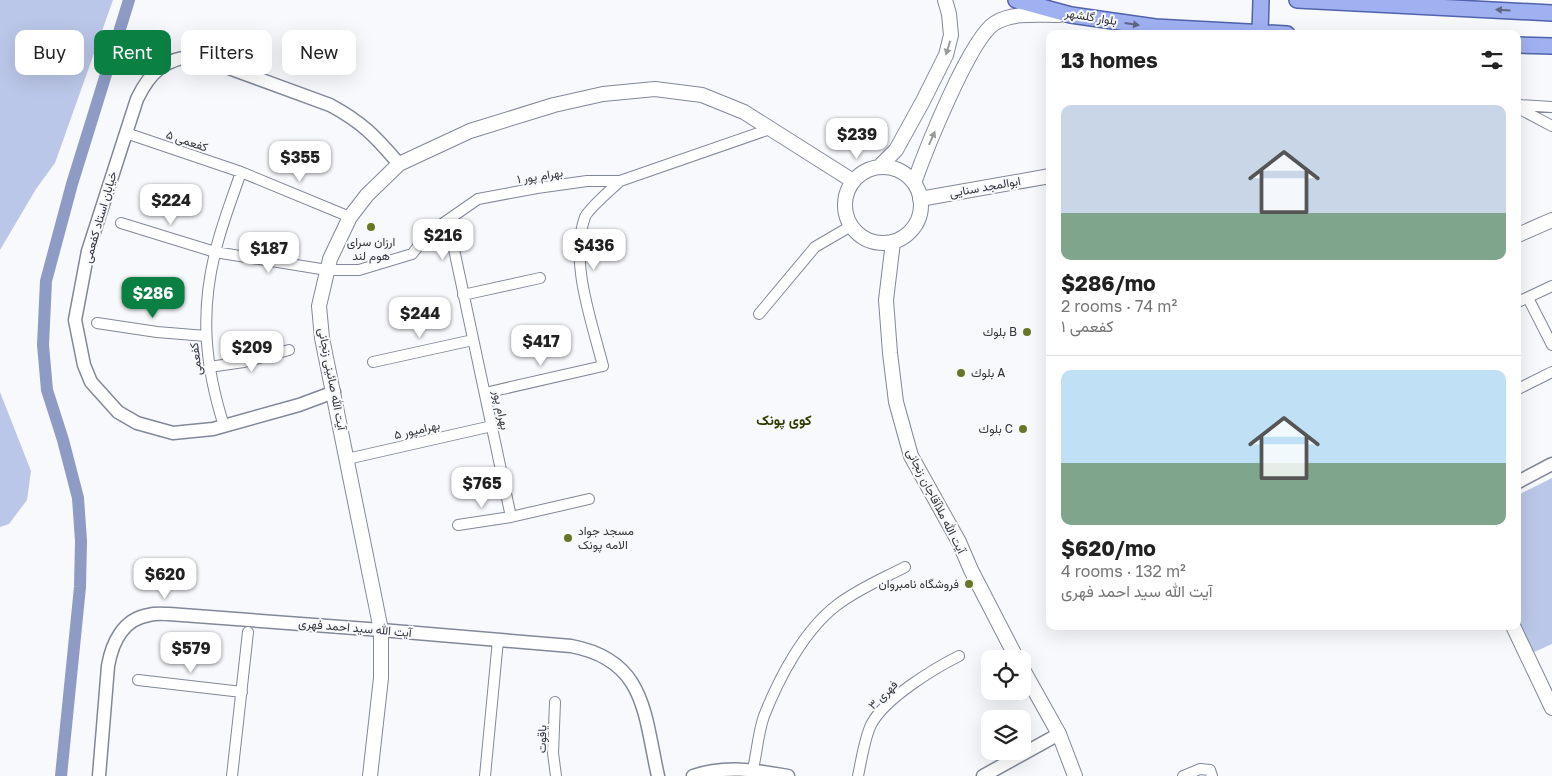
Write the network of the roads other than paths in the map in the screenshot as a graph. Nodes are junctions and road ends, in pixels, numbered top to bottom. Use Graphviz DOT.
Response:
graph roads {
  1 [pos="945,0"];
  2 [pos="1016,0"];
  3 [pos="1261,0"];
  4 [pos="1297,0"];
  5 [pos="1552,13"];
  6 [pos="1071,16"];
  7 [pos="1207,30"];
  8 [pos="1260,30"];
  9 [pos="1521,44"];
  10 [pos="1552,46"];
  11 [pos="1521,107"];
  12 [pos="1552,107"];
  13 [pos="1521,109"];
  14 [pos="1552,126"];
  15 [pos="770,128"];
  16 [pos="126,133"];
  17 [pos="399,164"];
  18 [pos="879,168"];
  19 [pos="240,172"];
  20 [pos="1046,177"];
  21 [pos="620,181"];
  22 [pos="853,181"];
  23 [pos="914,183"];
  24 [pos="920,199"];
  25 [pos="350,217"];
  26 [pos="1552,220"];
  27 [pos="448,221"];
  28 [pos="121,223"];
  29 [pos="850,226"];
  30 [pos="1521,234"];
  31 [pos="893,242"];
  32 [pos="215,252"];
  33 [pos="327,270"];
  34 [pos="540,278"];
  35 [pos="1552,286"];
  36 [pos="464,294"];
  37 [pos="1528,298"];
  38 [pos="1521,301"];
  39 [pos="758,314"];
  40 [pos="97,323"];
  41 [pos="206,336"];
  42 [pos="473,340"];
  43 [pos="1552,345"];
  44 [pos="289,350"];
  45 [pos="373,362"];
  46 [pos="209,367"];
  47 [pos="1552,372"];
  48 [pos="1521,387"];
  49 [pos="334,392"];
  50 [pos="485,393"];
  51 [pos="224,426"];
  52 [pos="492,426"];
  53 [pos="347,459"];
  54 [pos="1552,464"];
  55 [pos="1521,480"];
  56 [pos="589,499"];
  57 [pos="511,516"];
  58 [pos="458,525"];
  59 [pos="904,567"];
  60 [pos="381,630"];
  61 [pos="1516,630"];
  62 [pos="248,632"];
  63 [pos="498,640"];
  64 [pos="1012,650"];
  65 [pos="958,656"];
  66 [pos="138,680"];
  67 [pos="1031,684"];
  68 [pos="242,692"];
  69 [pos="556,702"];
  70 [pos="1552,708"];
  71 [pos="1059,734"];
  72 [pos="753,769"];
  73 [pos="99,776"];
  74 [pos="232,776"];
  75 [pos="370,776"];
  76 [pos="485,776"];
  77 [pos="556,776"];
  78 [pos="658,776"];
  79 [pos="693,776"];
  80 [pos="788,776"];
  81 [pos="858,776"];
  82 [pos="983,776"];
  83 [pos="1075,776"];
  84 [pos="1183,776"];
  85 [pos="1212,776"];
  1 -- 18 [label="main road, one-way"];
  2 -- 6 [label="main road, بلوار گلشهر"];
  3 -- 8 [label="main road"];
  5 -- 4 [label="main road, one-way"];
  6 -- 7 [label="main road, بلوار گلشهر, one-way"];
  23 -- 6 [label="main road, one-way"];
  9 -- 10 [label="main road"];
  11 -- 12 [label="street"];
  13 -- 14 [label="street"];
  15 -- 17 [label="main road, آیت الله صائینی زنجانی"];
  15 -- 21 [label="street, بهرام پور ۱"];
  15 -- 22 [label="main road, آیت الله صائینی زنجانی"];
  16 -- 17 [label="street, خیابان استاد کفعمی"];
  16 -- 19 [label="street, کفعمی ۵"];
  16 -- 51 [label="street, خیابان استاد کفعمی"];
  17 -- 25 [label="main road, آیت الله صائینی زنجانی"];
  18 -- 22 [label="main road"];
  18 -- 23 [label="main road"];
  19 -- 25 [label="street, کفعمی ۵"];
  19 -- 32 [label="street, کفعمی"];
  20 -- 24 [label="main road, ابوالمجد سنایی"];
  21 -- 27 [label="street, بهرام پور ۱"];
  21 -- 50 [label="street"];
  22 -- 29 [label="main road"];
  23 -- 24 [label="main road"];
  24 -- 31 [label="main road"];
  25 -- 33 [label="main road, آیت الله صائینی زنجانی"];
  26 -- 30 [label="main road"];
  27 -- 33 [label="street, بهرام پور ۱"];
  27 -- 36 [label="street, بهرام پور"];
  28 -- 32 [label="street, بهرام پور ۱"];
  29 -- 31 [label="main road"];
  29 -- 39 [label="street"];
  31 -- 64 [label="main road, آیت الله ملاآقاجان زنجانی"];
  32 -- 33 [label="street, بهرام پور ۱"];
  32 -- 41 [label="street, کفعمی"];
  33 -- 49 [label="main road, آیت الله صائینی زنجانی"];
  34 -- 36 [label="street"];
  35 -- 37 [label="street"];
  36 -- 42 [label="street, بهرام پور"];
  37 -- 38 [label="street"];
  37 -- 43 [label="street"];
  40 -- 41 [label="street"];
  41 -- 46 [label="street, کفعمی"];
  42 -- 45 [label="street"];
  42 -- 50 [label="street, بهرام پور"];
  44 -- 46 [label="street"];
  46 -- 51 [label="street, کفعمی"];
  47 -- 48 [label="street"];
  49 -- 51 [label="street, خیابان استاد کفعمی"];
  49 -- 53 [label="main road, آیت الله صائینی زنجانی"];
  50 -- 52 [label="street, بهرام پور"];
  52 -- 53 [label="street, بهرامپور ۵"];
  52 -- 57 [label="street, بهرام پور"];
  53 -- 60 [label="main road, آیت الله صائینی زنجانی"];
  54 -- 55 [label="street"];
  56 -- 57 [label="street"];
  57 -- 58 [label="street"];
  59 -- 72 [label="street"];
  60 -- 63 [label="street, آیت الله سید احمد فهری"];
  60 -- 73 [label="street, آیت الله سید احمد فهری"];
  60 -- 75 [label="main road, آیت الله صائینی زنجانی"];
  61 -- 70 [label="main road"];
  62 -- 68 [label="street"];
  63 -- 76 [label="street"];
  63 -- 78 [label="street, آیت الله سید احمد فهری"];
  65 -- 81 [label="street, فهری ۳"];
  66 -- 68 [label="street"];
  67 -- 71 [label="main road"];
  68 -- 74 [label="street"];
  69 -- 77 [label="street, یاقوت"];
  71 -- 82 [label="street"];
  71 -- 83 [label="main road"];
  72 -- 79 [label="street"];
  72 -- 80 [label="street"];
  84 -- 85 [label="street"];
}
